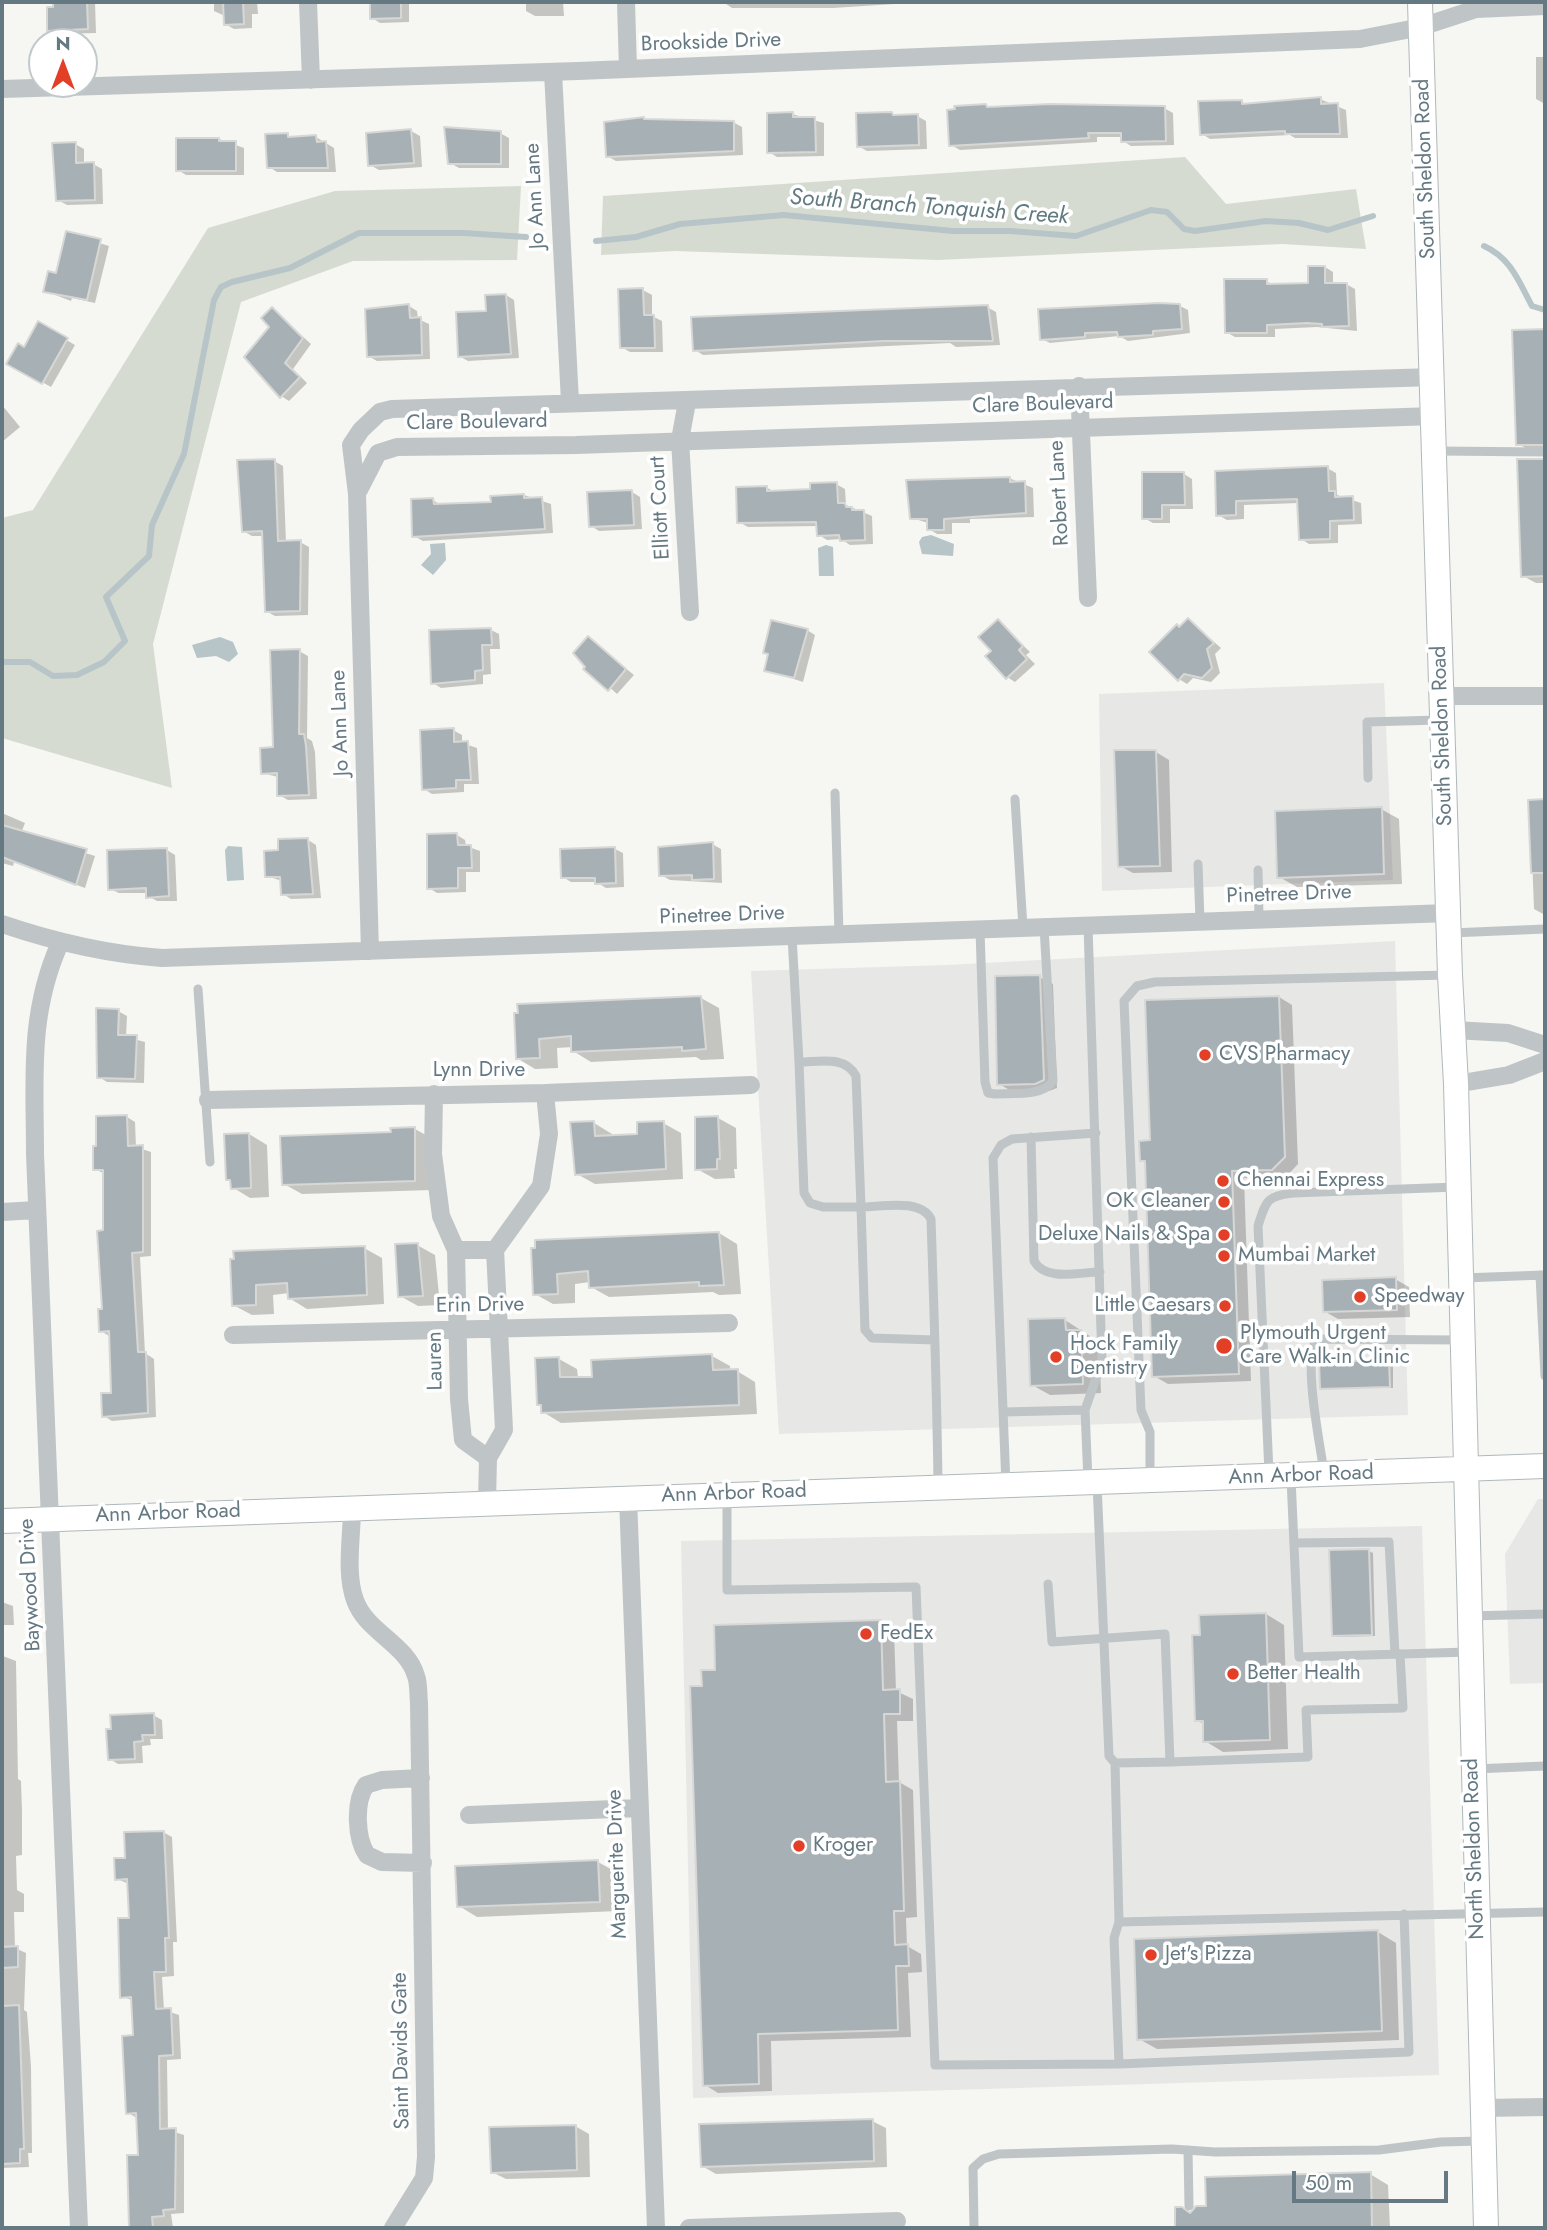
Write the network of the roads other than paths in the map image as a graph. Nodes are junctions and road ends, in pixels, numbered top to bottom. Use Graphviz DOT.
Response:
graph roads {
  1 [pos="309,2"];
  2 [pos="626,2"];
  3 [pos="1420,2"];
  4 [pos="1545,6"];
  5 [pos="1421,27"];
  6 [pos="628,69"];
  7 [pos="553,72"];
  8 [pos="311,80"];
  9 [pos="2,89"];
  10 [pos="1434,377"];
  11 [pos="1079,387"];
  12 [pos="570,402"];
  13 [pos="687,402"];
  14 [pos="1434,416"];
  15 [pos="1080,426"];
  16 [pos="680,440"];
  17 [pos="1434,451"];
  18 [pos="1545,452"];
  19 [pos="357,494"];
  20 [pos="1088,598"];
  21 [pos="690,612"];
  22 [pos="1545,696"];
  23 [pos="1442,708"];
  24 [pos="1368,778"];
  25 [pos="835,793"];
  26 [pos="1015,799"];
  27 [pos="1198,864"];
  28 [pos="1258,870"];
  29 [pos="1259,919"];
  30 [pos="1200,921"];
  31 [pos="1449,923"];
  32 [pos="2,924"];
  33 [pos="1088,926"];
  34 [pos="1023,928"];
  35 [pos="1044,928"];
  36 [pos="1545,929"];
  37 [pos="980,930"];
  38 [pos="839,935"];
  39 [pos="792,936"];
  40 [pos="60,943"];
  41 [pos="370,951"];
  42 [pos="1450,975"];
  43 [pos="198,989"];
  44 [pos="1454,1030"];
  45 [pos="1545,1045"];
  46 [pos="1545,1061"];
  47 [pos="799,1062"];
  48 [pos="1456,1084"];
  49 [pos="751,1085"];
  50 [pos="545,1093"];
  51 [pos="434,1094"];
  52 [pos="208,1100"];
  53 [pos="1096,1133"];
  54 [pos="1031,1138"];
  55 [pos="210,1162"];
  56 [pos="1458,1187"];
  57 [pos="861,1207"];
  58 [pos="37,1210"];
  59 [pos="2,1212"];
  60 [pos="456,1250"];
  61 [pos="495,1250"];
  62 [pos="1100,1272"];
  63 [pos="1542,1275"];
  64 [pos="1461,1278"];
  65 [pos="729,1323"];
  66 [pos="498,1329"];
  67 [pos="458,1330"];
  68 [pos="233,1335"];
  69 [pos="935,1340"];
  70 [pos="1463,1340"];
  71 [pos="1545,1376"];
  72 [pos="1085,1410"];
  73 [pos="1004,1412"];
  74 [pos="488,1458"];
  75 [pos="1545,1466"];
  76 [pos="1467,1469"];
  77 [pos="1324,1475"];
  78 [pos="1280,1477"];
  79 [pos="1150,1480"];
  80 [pos="1092,1482"];
  81 [pos="1006,1485"];
  82 [pos="938,1487"];
  83 [pos="727,1494"];
  84 [pos="628,1498"];
  85 [pos="487,1503"];
  86 [pos="352,1508"];
  87 [pos="50,1518"];
  88 [pos="2,1521"];
  89 [pos="1294,1543"];
  90 [pos="1048,1584"];
  91 [pos="1545,1614"];
  92 [pos="1468,1616"];
  93 [pos="1106,1636"];
  94 [pos="1469,1652"];
  95 [pos="1398,1654"];
  96 [pos="1170,1762"];
  97 [pos="1115,1763"];
  98 [pos="1545,1766"];
  99 [pos="1472,1769"];
  100 [pos="421,1778"];
  101 [pos="638,1808"];
  102 [pos="469,1815"];
  103 [pos="423,1863"];
  104 [pos="1476,1911"];
  105 [pos="1545,1912"];
  106 [pos="1404,1914"];
  107 [pos="1119,1922"];
  108 [pos="1119,2064"];
  109 [pos="1545,2107"];
  110 [pos="1482,2108"];
  111 [pos="1483,2141"];
  112 [pos="1188,2150"];
  113 [pos="1189,2206"];
  114 [pos="897,2221"];
  115 [pos="79,2228"];
  116 [pos="393,2228"];
  117 [pos="656,2228"];
  118 [pos="689,2228"];
  119 [pos="974,2228"];
  120 [pos="1486,2228"];
  1 -- 8 [label="street"];
  2 -- 6 [label="street"];
  3 -- 5 [label="main road, South Sheldon Road"];
  4 -- 5 [label="street, Brookside Drive"];
  5 -- 6 [label="street, Brookside Drive"];
  5 -- 10 [label="main road, South Sheldon Road"];
  6 -- 7 [label="street, Brookside Drive"];
  7 -- 8 [label="street, Brookside Drive"];
  7 -- 12 [label="street, Jo Ann Lane"];
  8 -- 9 [label="street, Brookside Drive"];
  10 -- 11 [label="street, Clare Boulevard"];
  10 -- 14 [label="main road, South Sheldon Road"];
  11 -- 13 [label="street, Clare Boulevard"];
  11 -- 15 [label="street, Robert Lane"];
  12 -- 13 [label="street, Clare Boulevard"];
  12 -- 19 [label="street, Clare Boulevard"];
  13 -- 16 [label="street, Elliott Court"];
  14 -- 15 [label="street, Clare Boulevard"];
  14 -- 17 [label="main road, South Sheldon Road"];
  15 -- 16 [label="street, Clare Boulevard"];
  15 -- 20 [label="street, Robert Lane"];
  16 -- 19 [label="street, Clare Boulevard"];
  16 -- 21 [label="street, Elliott Court"];
  17 -- 18 [label="lane"];
  17 -- 23 [label="main road, South Sheldon Road"];
  19 -- 41 [label="street, Jo Ann Lane"];
  22 -- 23 [label="street"];
  23 -- 24 [label="lane"];
  23 -- 31 [label="main road, South Sheldon Road"];
  25 -- 38 [label="lane"];
  26 -- 34 [label="lane"];
  27 -- 30 [label="lane"];
  28 -- 29 [label="lane"];
  29 -- 30 [label="street, Pinetree Drive"];
  29 -- 31 [label="street, Pinetree Drive"];
  30 -- 33 [label="street, Pinetree Drive"];
  31 -- 36 [label="lane"];
  31 -- 42 [label="main road, South Sheldon Road"];
  32 -- 40 [label="street, Pinetree Drive"];
  33 -- 35 [label="street, Pinetree Drive"];
  33 -- 53 [label="lane"];
  34 -- 35 [label="street, Pinetree Drive"];
  34 -- 37 [label="street, Pinetree Drive"];
  35 -- 37 [label="lane"];
  37 -- 38 [label="street, Pinetree Drive"];
  38 -- 39 [label="street, Pinetree Drive"];
  39 -- 41 [label="street, Pinetree Drive"];
  39 -- 47 [label="lane"];
  40 -- 41 [label="street, Pinetree Drive"];
  40 -- 58 [label="street, Baywood Drive"];
  42 -- 44 [label="main road, South Sheldon Road"];
  42 -- 79 [label="lane"];
  43 -- 52 [label="lane"];
  44 -- 45 [label="street"];
  44 -- 48 [label="main road, South Sheldon Road"];
  46 -- 48 [label="street"];
  47 -- 57 [label="lane"];
  47 -- 57 [label="lane"];
  48 -- 56 [label="main road, South Sheldon Road"];
  49 -- 50 [label="street, Lynn Drive"];
  50 -- 51 [label="street, Lynn Drive"];
  50 -- 61 [label="street"];
  51 -- 52 [label="street, Lynn Drive"];
  51 -- 60 [label="street, Lauren"];
  52 -- 55 [label="lane"];
  53 -- 54 [label="lane"];
  53 -- 62 [label="lane"];
  54 -- 62 [label="lane"];
  54 -- 73 [label="lane"];
  56 -- 64 [label="main road, South Sheldon Road"];
  56 -- 78 [label="lane"];
  57 -- 69 [label="lane"];
  57 -- 69 [label="lane"];
  58 -- 59 [label="street"];
  58 -- 87 [label="street, Baywood Drive"];
  60 -- 61 [label="street"];
  60 -- 67 [label="street, Lauren"];
  61 -- 66 [label="street"];
  62 -- 72 [label="lane"];
  63 -- 64 [label="lane"];
  63 -- 71 [label="lane"];
  64 -- 70 [label="main road, South Sheldon Road"];
  65 -- 66 [label="street, Erin Drive"];
  66 -- 67 [label="street, Erin Drive"];
  66 -- 74 [label="street"];
  67 -- 68 [label="street, Erin Drive"];
  67 -- 74 [label="street, Lauren"];
  69 -- 82 [label="lane"];
  70 -- 76 [label="main road, South Sheldon Road"];
  70 -- 77 [label="lane"];
  72 -- 73 [label="lane"];
  72 -- 80 [label="lane"];
  73 -- 81 [label="lane"];
  74 -- 85 [label="street"];
  75 -- 76 [label="main road, Ann Arbor Road"];
  76 -- 77 [label="main road, Ann Arbor Road"];
  76 -- 92 [label="main road, North Sheldon Road"];
  77 -- 78 [label="main road, Ann Arbor Road"];
  78 -- 79 [label="main road, Ann Arbor Road"];
  78 -- 89 [label="lane"];
  79 -- 80 [label="main road, Ann Arbor Road"];
  80 -- 81 [label="main road, Ann Arbor Road"];
  80 -- 93 [label="lane"];
  81 -- 82 [label="main road, Ann Arbor Road"];
  82 -- 83 [label="main road, Ann Arbor Road"];
  83 -- 84 [label="main road, Ann Arbor Road"];
  83 -- 108 [label="lane"];
  84 -- 85 [label="main road, Ann Arbor Road"];
  84 -- 101 [label="street, Marguerite Drive"];
  85 -- 86 [label="main road, Ann Arbor Road"];
  86 -- 87 [label="main road, Ann Arbor Road"];
  86 -- 100 [label="street, Saint Davids Gate"];
  87 -- 88 [label="main road, Ann Arbor Road"];
  87 -- 115 [label="street, Baywood Drive"];
  89 -- 95 [label="lane"];
  89 -- 95 [label="lane"];
  90 -- 93 [label="lane"];
  91 -- 92 [label="lane"];
  92 -- 94 [label="main road, North Sheldon Road"];
  93 -- 96 [label="lane"];
  93 -- 97 [label="lane"];
  94 -- 95 [label="lane"];
  94 -- 99 [label="main road, North Sheldon Road"];
  95 -- 96 [label="lane"];
  96 -- 97 [label="lane"];
  97 -- 107 [label="lane"];
  98 -- 99 [label="lane"];
  99 -- 104 [label="main road, North Sheldon Road"];
  100 -- 103 [label="street, Saint Davids Gate"];
  100 -- 103 [label="street"];
  101 -- 102 [label="street"];
  101 -- 117 [label="street, Marguerite Drive"];
  103 -- 116 [label="street, Saint Davids Gate"];
  104 -- 105 [label="lane"];
  104 -- 106 [label="lane"];
  104 -- 110 [label="main road, North Sheldon Road"];
  106 -- 107 [label="lane"];
  106 -- 108 [label="lane"];
  107 -- 108 [label="lane"];
  109 -- 110 [label="street"];
  110 -- 111 [label="main road, North Sheldon Road"];
  111 -- 112 [label="lane"];
  111 -- 120 [label="main road, North Sheldon Road"];
  112 -- 113 [label="lane"];
  112 -- 119 [label="lane"];
  114 -- 118 [label="street"];
}
